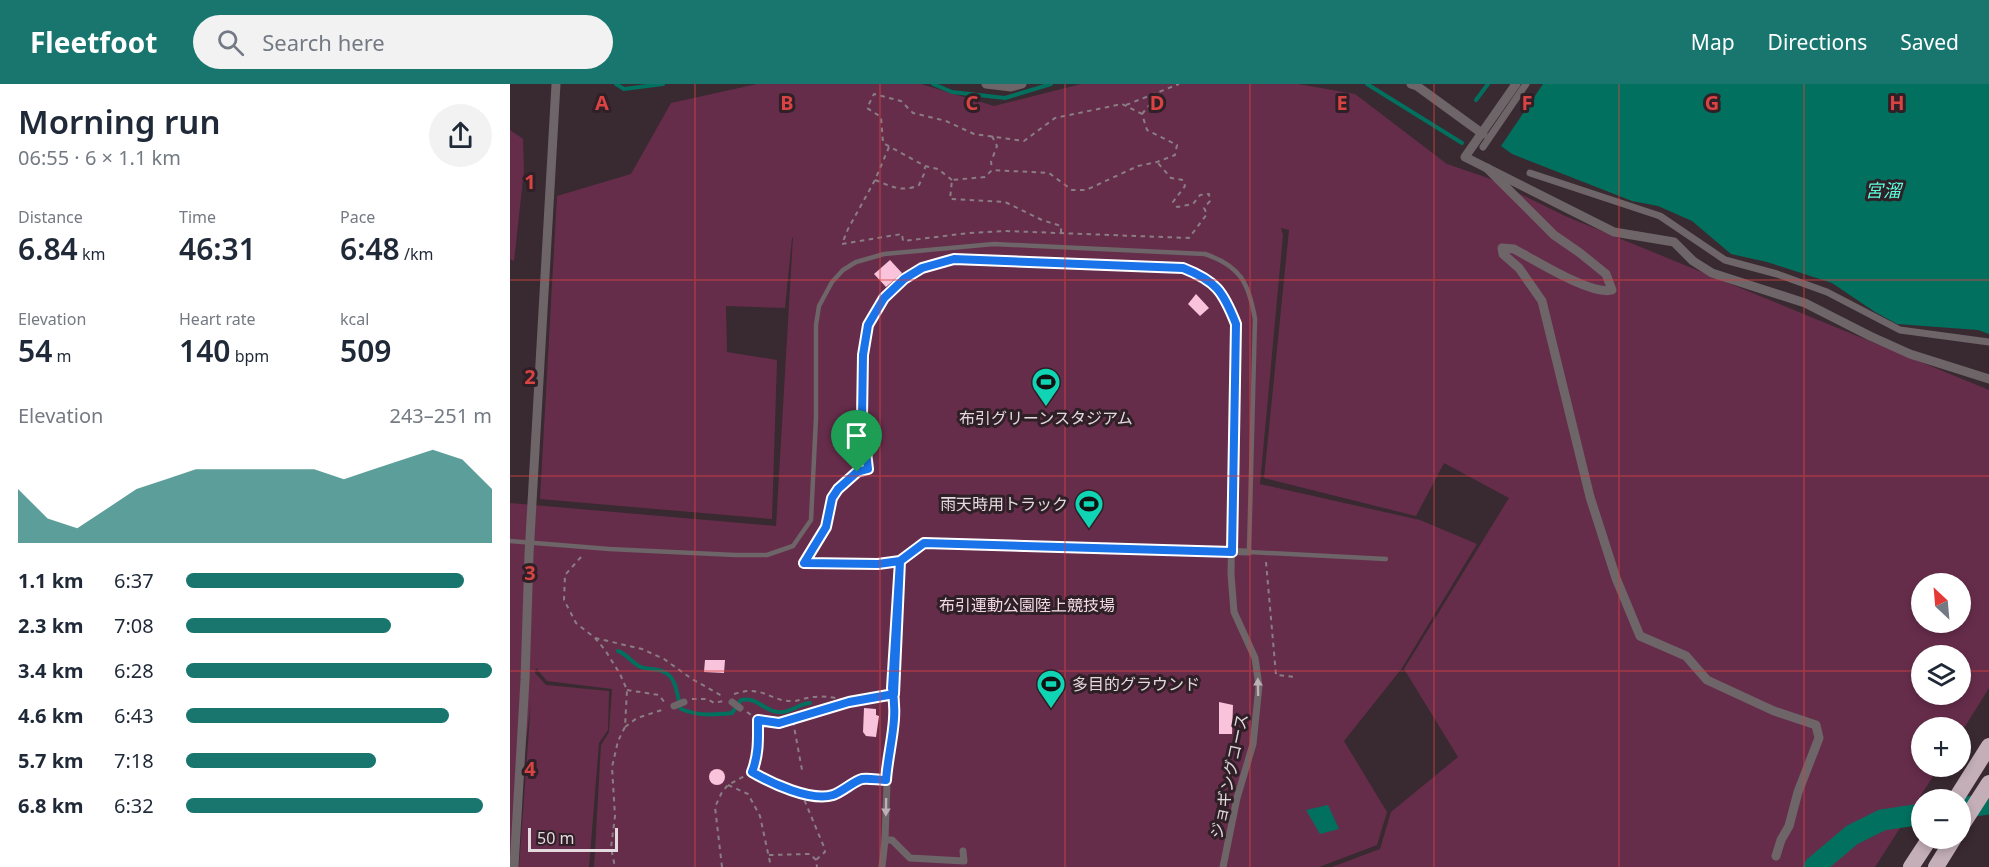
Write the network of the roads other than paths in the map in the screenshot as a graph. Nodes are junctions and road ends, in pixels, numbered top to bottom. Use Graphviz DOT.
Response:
graph roads {
  1 [pos="556,84"];
  2 [pos="986,84"];
  3 [pos="1022,84"];
  4 [pos="1411,84"];
  5 [pos="1516,84"];
  6 [pos="1526,84"];
  7 [pos="1483,134"];
  8 [pos="1483,147"];
  9 [pos="1487,168"];
  10 [pos="1530,173"];
  11 [pos="1989,342"];
  12 [pos="1989,380"];
  13 [pos="868,469"];
  14 [pos="510,541"];
  15 [pos="530,542"];
  16 [pos="1232,552"];
  17 [pos="1249,552"];
  18 [pos="1386,559"];
  19 [pos="900,561"];
  20 [pos="878,564"];
  21 [pos="729,700"];
  22 [pos="684,702"];
  23 [pos="674,706"];
  24 [pos="740,708"];
  25 [pos="1989,746"];
  26 [pos="1988,785"];
  27 [pos="1961,789"];
  28 [pos="1971,812"];
  29 [pos="885,840"];
  30 [pos="1923,849"];
  31 [pos="1948,849"];
  32 [pos="963,851"];
  33 [pos="1776,856"];
  34 [pos="514,867"];
  35 [pos="882,867"];
  36 [pos="1223,867"];
  37 [pos="1911,867"];
  38 [pos="1936,867"];
  1 -- 15 [label="street"];
  2 -- 3 [label="street"];
  4 -- 7 [label="street"];
  5 -- 7 [label="street"];
  6 -- 8 [label="street"];
  7 -- 9 [label="street"];
  9 -- 12 [label="street"];
  9 -- 33 [label="street"];
  10 -- 11 [label="street"];
  13 -- 16 [label="street, ジョギングコース"];
  14 -- 15 [label="lane"];
  15 -- 17 [label="lane"];
  15 -- 34 [label="street"];
  16 -- 17 [label="street"];
  16 -- 19 [label="street"];
  36 -- 16 [label="street, ジョギングコース, one-way"];
  17 -- 18 [label="lane"];
  19 -- 20 [label="street"];
  19 -- 29 [label="street, one-way"];
  21 -- 24 [label="street"];
  22 -- 23 [label="street"];
  25 -- 27 [label="highway"];
  26 -- 28 [label="highway"];
  29 -- 32 [label="street"];
  29 -- 35 [label="street"];
  30 -- 37 [label="highway"];
  31 -- 38 [label="highway"];
}
